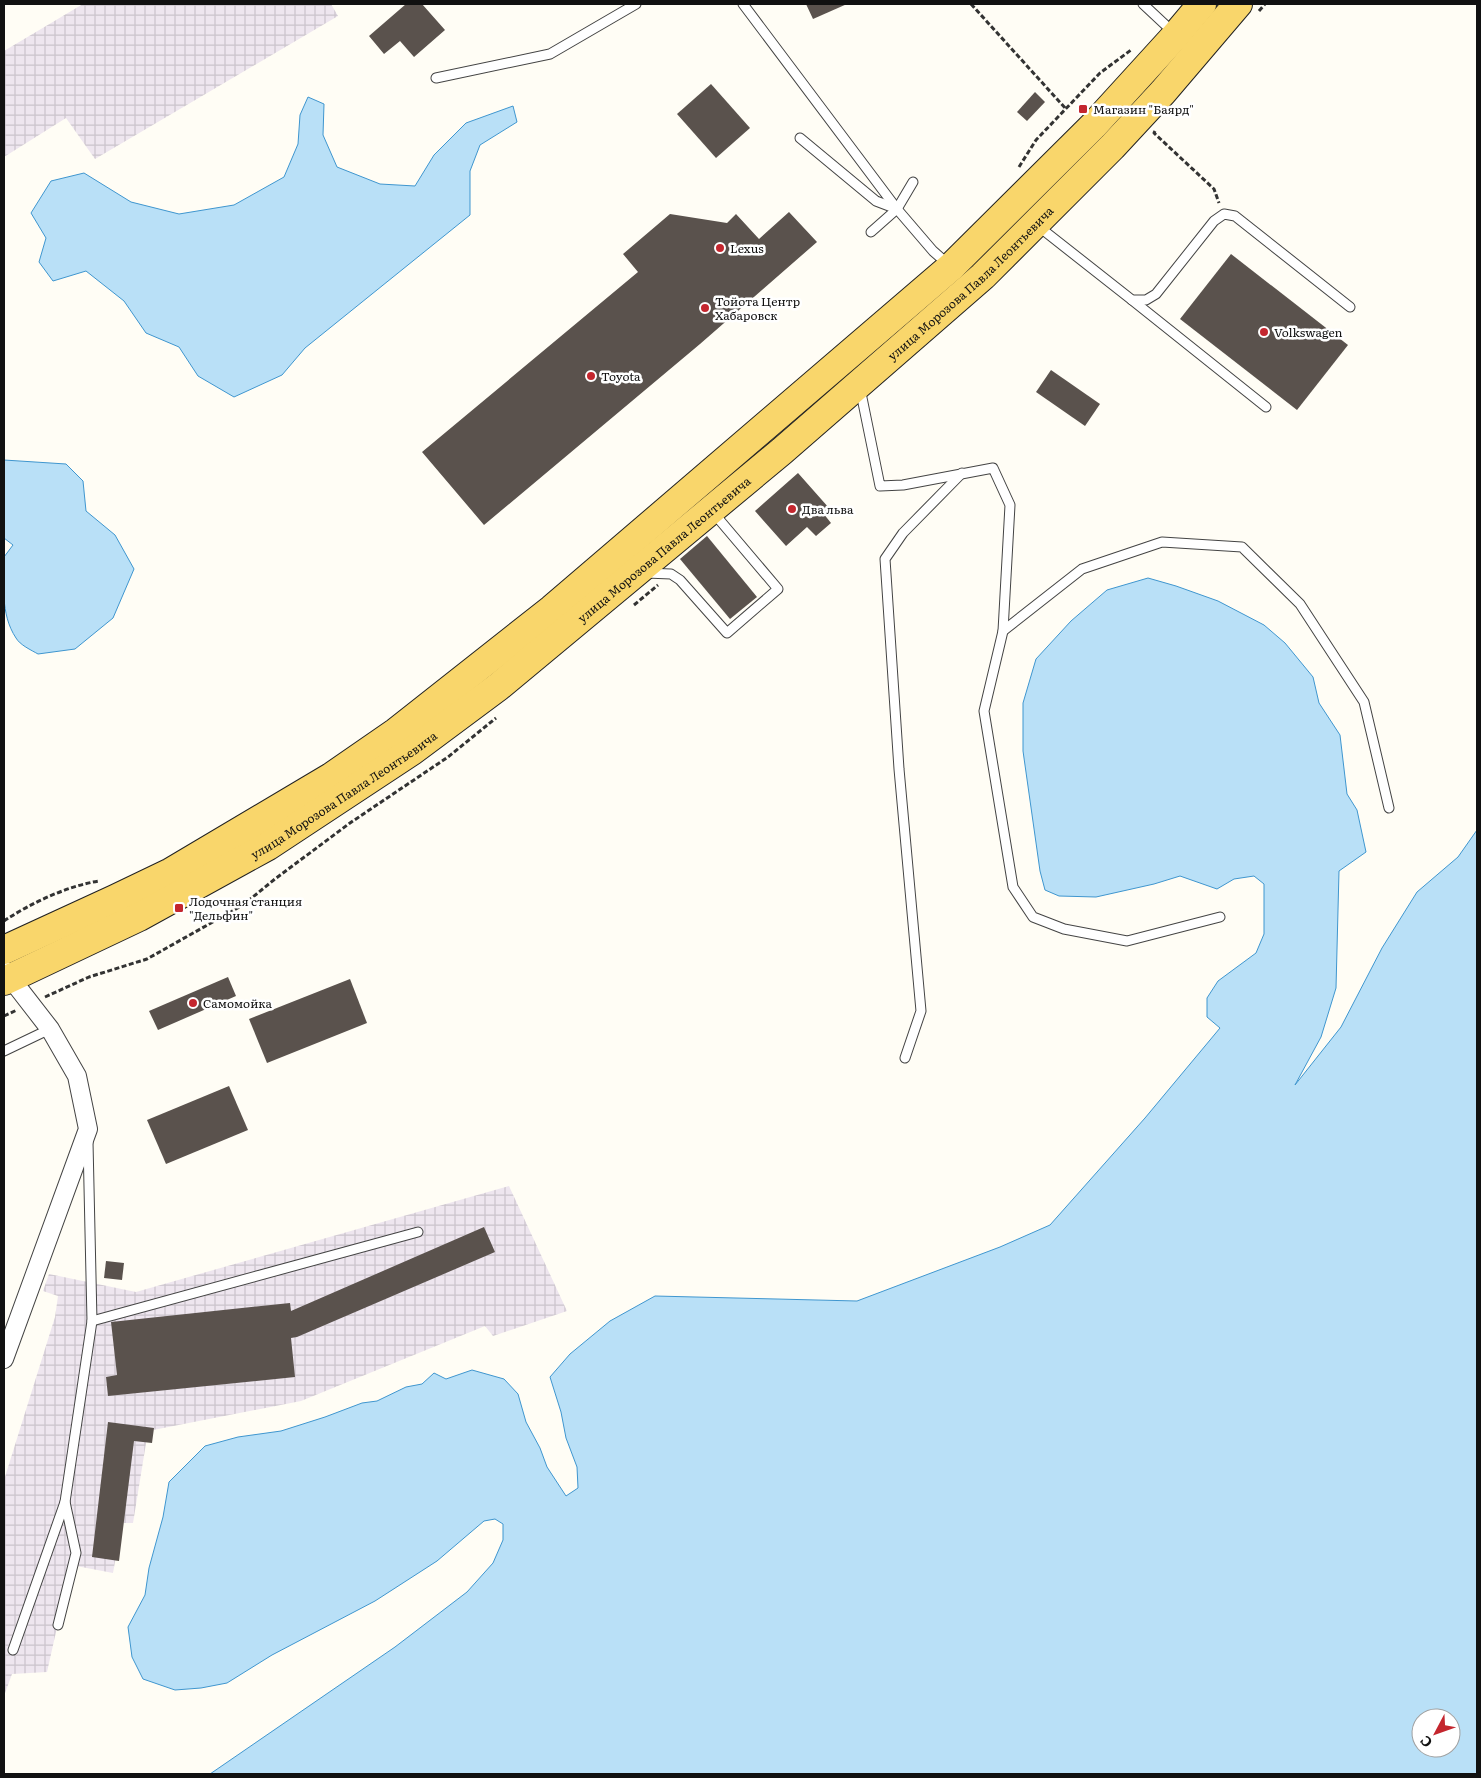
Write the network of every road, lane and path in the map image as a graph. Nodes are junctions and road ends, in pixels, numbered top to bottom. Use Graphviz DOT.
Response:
graph roads {
  1 [pos="636,4"];
  2 [pos="743,4"];
  3 [pos="971,4"];
  4 [pos="1142,4"];
  5 [pos="1202,4"];
  6 [pos="1265,4"];
  7 [pos="1248,7"];
  8 [pos="1176,34"];
  9 [pos="1125,54"];
  10 [pos="436,78"];
  11 [pos="1066,109"];
  12 [pos="1158,127"];
  13 [pos="800,138"];
  14 [pos="1036,140"];
  15 [pos="913,182"];
  16 [pos="897,209"];
  17 [pos="1224,214"];
  18 [pos="1035,224"];
  19 [pos="871,232"];
  20 [pos="951,267"];
  21 [pos="1132,300"];
  22 [pos="1350,307"];
  23 [pos="859,385"];
  24 [pos="1266,407"];
  25 [pos="962,473"];
  26 [pos="722,502"];
  27 [pos="636,572"];
  28 [pos="1003,631"];
  29 [pos="1389,808"];
  30 [pos="106,880"];
  31 [pos="1220,917"];
  32 [pos="4,921"];
  33 [pos="4,950"];
  34 [pos="6,976"];
  35 [pos="50,1029"];
  36 [pos="4,1051"];
  37 [pos="905,1058"];
  38 [pos="88,1129"];
  39 [pos="418,1232"];
  40 [pos="92,1321"];
  41 [pos="4,1360"];
  42 [pos="65,1502"];
  43 [pos="58,1625"];
  44 [pos="13,1650"];
  1 -- 10 [label="lane"];
  2 -- 16 [label="lane"];
  3 -- 11 [label="path"];
  4 -- 8 [label="lane"];
  5 -- 8 [label="main road, улица Морозова Павла Леонтьевича"];
  6 -- 7 [label="path"];
  7 -- 18 [label="main road, улица Морозова Павла Леонтьевича"];
  8 -- 20 [label="main road, улица Морозова Павла Леонтьевича"];
  9 -- 11 [label="path"];
  11 -- 14 [label="path"];
  12 -- 17 [label="path"];
  13 -- 16 [label="lane"];
  15 -- 16 [label="lane"];
  16 -- 19 [label="lane"];
  16 -- 20 [label="lane"];
  17 -- 21 [label="lane"];
  17 -- 22 [label="lane"];
  18 -- 21 [label="lane"];
  18 -- 23 [label="main road, улица Морозова Павла Леонтьевича"];
  20 -- 33 [label="main road, улица Морозова Павла Леонтьевича"];
  21 -- 24 [label="lane"];
  23 -- 25 [label="lane"];
  23 -- 26 [label="main road, улица Морозова Павла Леонтьевича"];
  25 -- 28 [label="lane"];
  25 -- 37 [label="lane"];
  26 -- 27 [label="main road, улица Морозова Павла Леонтьевича"];
  26 -- 27 [label="lane"];
  27 -- 34 [label="main road, улица Морозова Павла Леонтьевича"];
  28 -- 29 [label="lane"];
  28 -- 31 [label="lane"];
  30 -- 32 [label="path"];
  34 -- 35 [label="street"];
  35 -- 36 [label="lane"];
  35 -- 38 [label="street"];
  38 -- 40 [label="lane"];
  38 -- 41 [label="street"];
  39 -- 40 [label="lane"];
  40 -- 42 [label="lane"];
  42 -- 43 [label="lane"];
  42 -- 44 [label="lane"];
}
